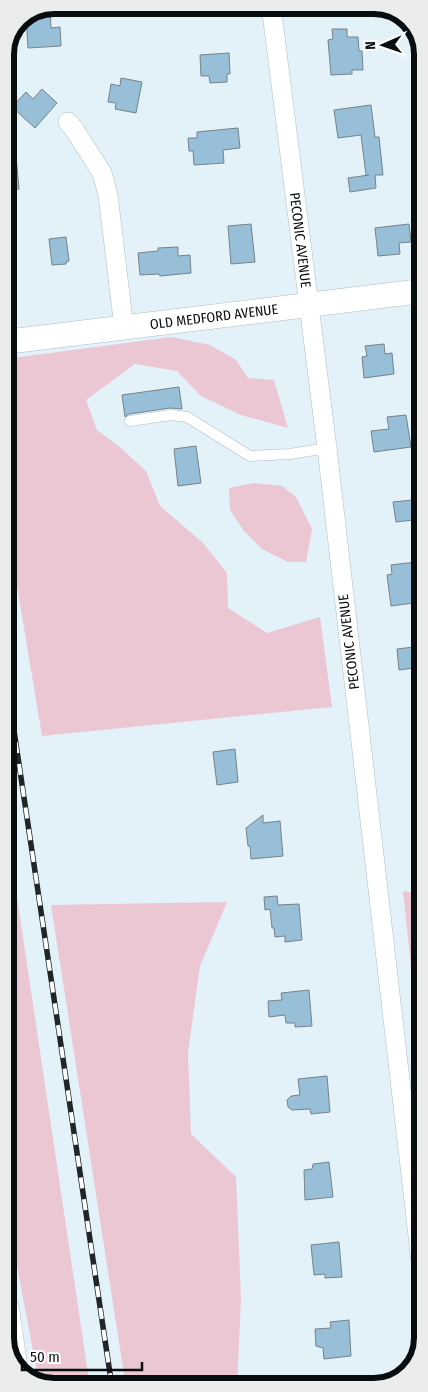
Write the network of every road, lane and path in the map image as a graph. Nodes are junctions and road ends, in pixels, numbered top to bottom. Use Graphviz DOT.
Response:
graph roads {
  1 [pos="272,14"];
  2 [pos="68,122"];
  3 [pos="414,292"];
  4 [pos="308,306"];
  5 [pos="124,328"];
  6 [pos="14,341"];
  7 [pos="130,421"];
  8 [pos="327,448"];
  9 [pos="414,1201"];
  1 -- 4 [label="street, PECONIC AVENUE"];
  2 -- 5 [label="street"];
  3 -- 4 [label="street, OLD MEDFORD AVENUE"];
  4 -- 5 [label="street, OLD MEDFORD AVENUE"];
  4 -- 8 [label="street, PECONIC AVENUE"];
  5 -- 6 [label="street, OLD MEDFORD AVENUE"];
  7 -- 8 [label="lane"];
  8 -- 9 [label="street, PECONIC AVENUE"];
}
